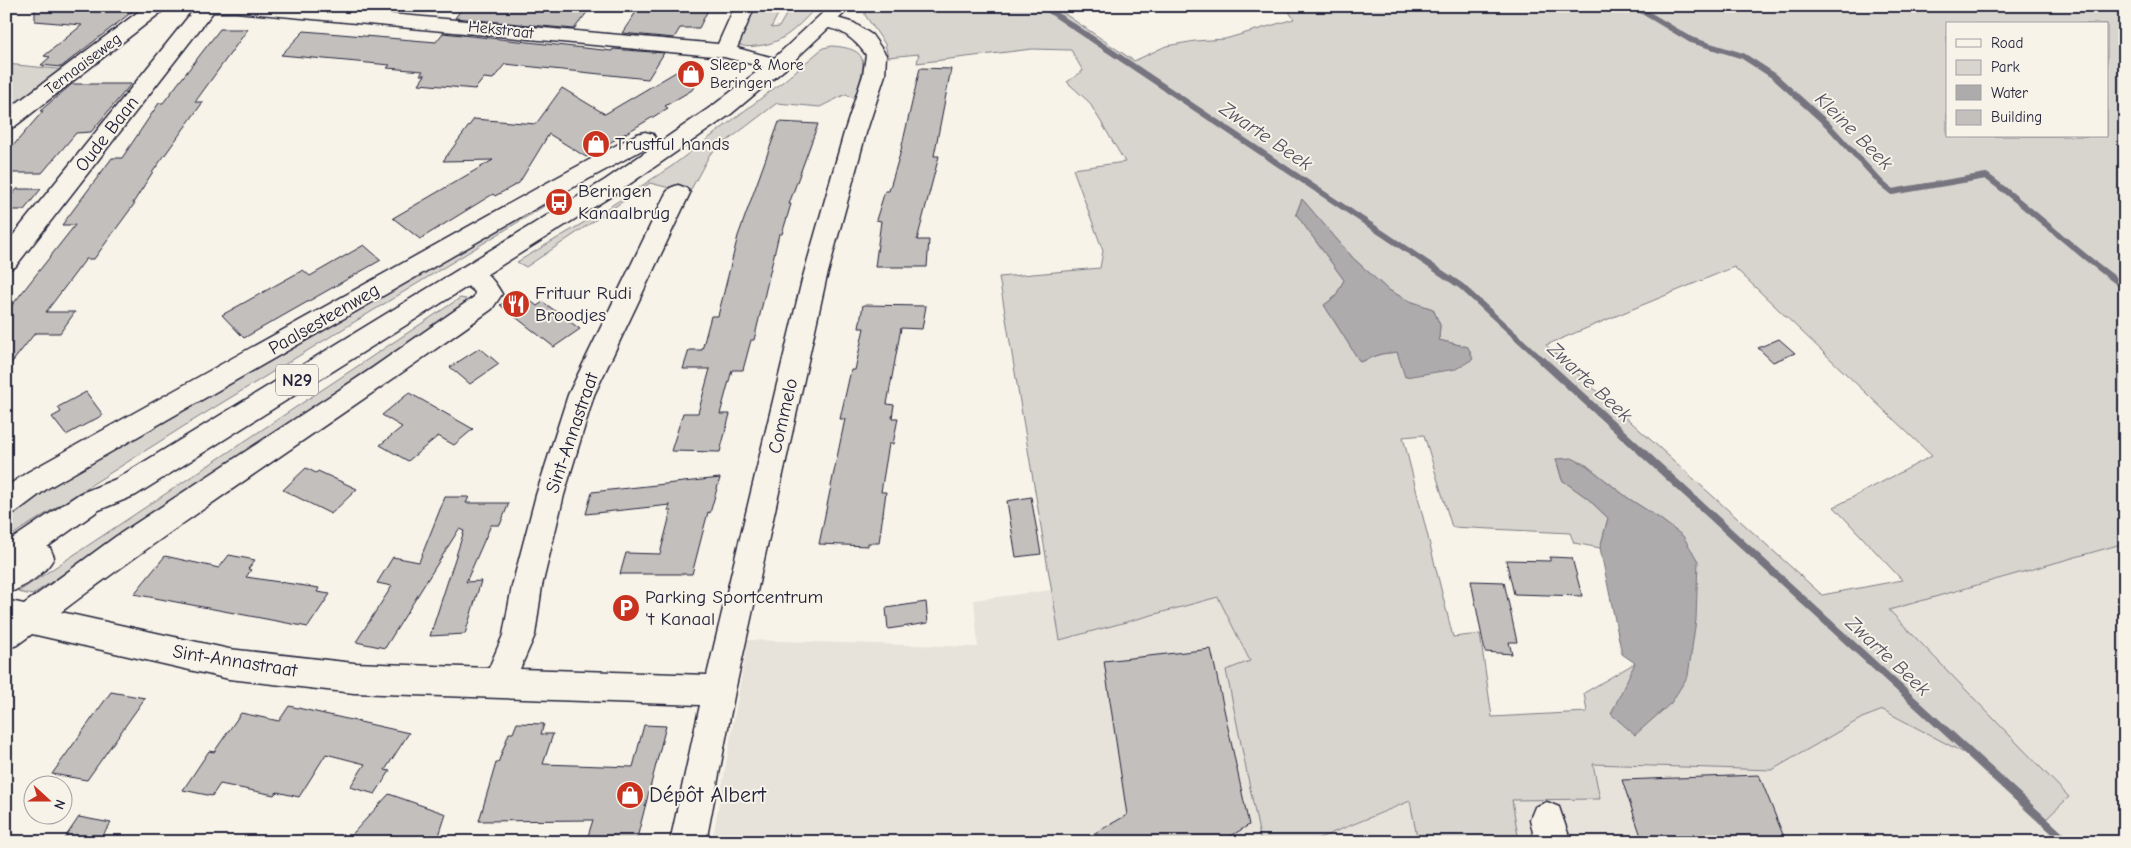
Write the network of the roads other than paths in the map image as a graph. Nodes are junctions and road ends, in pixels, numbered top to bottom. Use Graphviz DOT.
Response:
graph roads {
  1 [pos="159,6"];
  2 [pos="202,6"];
  3 [pos="745,6"];
  4 [pos="835,13"];
  5 [pos="725,51"];
  6 [pos="778,65"];
  7 [pos="6,122"];
  8 [pos="645,139"];
  9 [pos="678,193"];
  10 [pos="6,261"];
  11 [pos="469,274"];
  12 [pos="126,487"];
  13 [pos="6,503"];
  14 [pos="6,560"];
  15 [pos="6,581"];
  16 [pos="14,623"];
  17 [pos="498,683"];
  18 [pos="719,691"];
  19 [pos="688,842"];
  1 -- 7 [label="street, Ternaaiseweg"];
  2 -- 5 [label="street, Hekstraat"];
  2 -- 10 [label="street, Oude Baan"];
  3 -- 5 [label="street"];
  4 -- 6 [label="street, Paalsesteenweg / N29"];
  4 -- 18 [label="street, Commelo"];
  5 -- 6 [label="street, Hekstraat"];
  6 -- 11 [label="street, Paalsesteenweg / N29"];
  8 -- 13 [label="street, Paalsesteenweg"];
  9 -- 17 [label="street, Sint-Annastraat"];
  11 -- 12 [label="street, Paalsesteenweg / N29"];
  11 -- 16 [label="street"];
  12 -- 14 [label="street, Paalsesteenweg / N29"];
  12 -- 15 [label="street, Paalsesteenweg / N29"];
  16 -- 17 [label="street, Sint-Annastraat"];
  17 -- 18 [label="street, Sint-Annastraat"];
  18 -- 19 [label="street, Commelo"];
}
